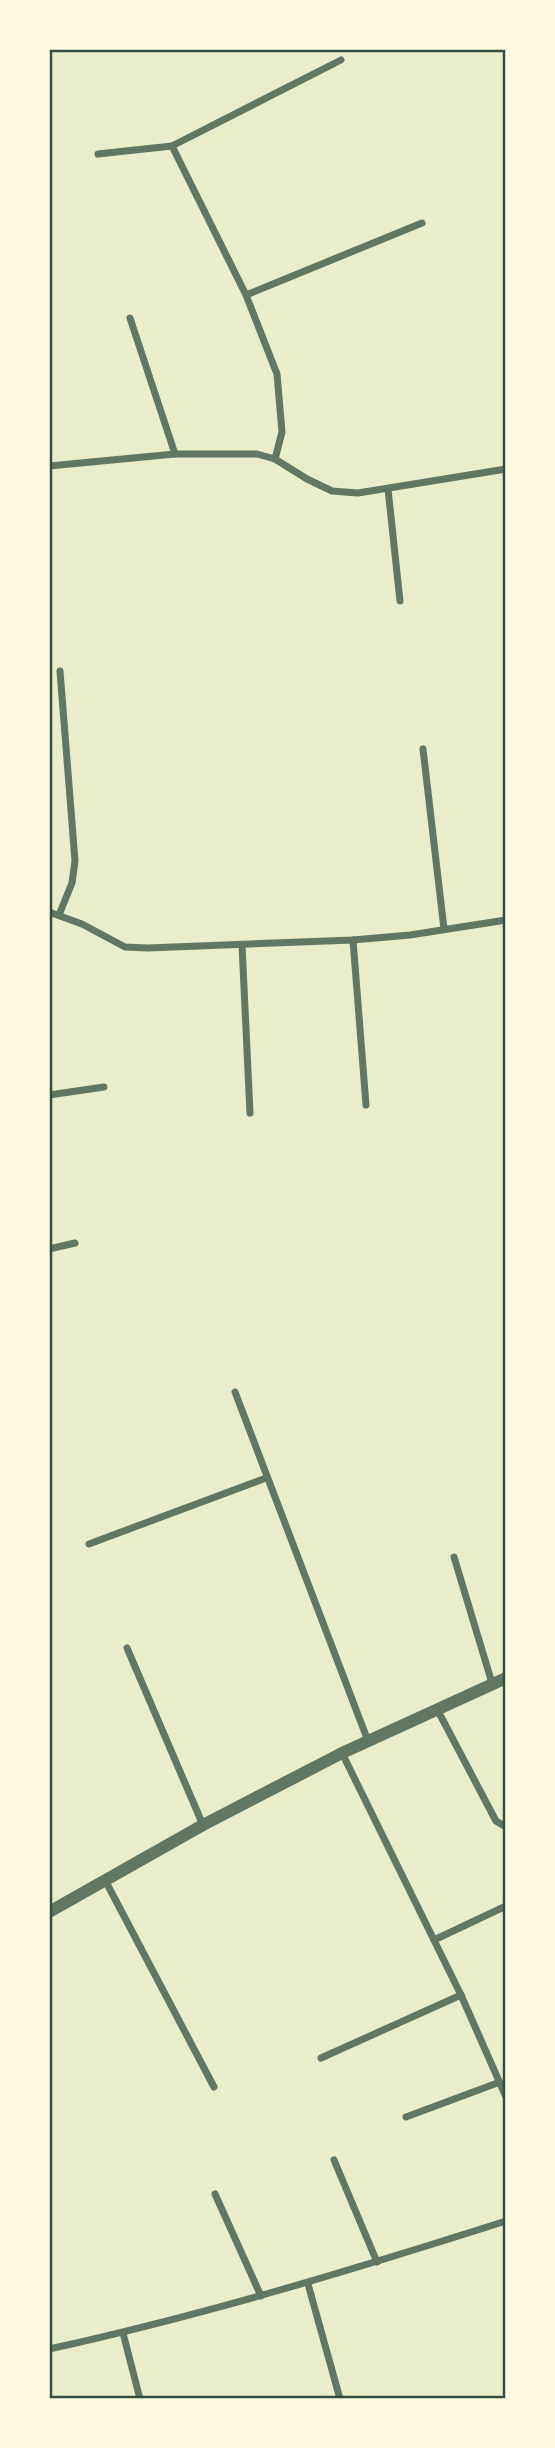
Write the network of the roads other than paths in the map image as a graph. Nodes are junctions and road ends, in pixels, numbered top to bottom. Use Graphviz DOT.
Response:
graph roads {
  1 [pos="341,60"];
  2 [pos="172,146"];
  3 [pos="98,154"];
  4 [pos="422,223"];
  5 [pos="246,295"];
  6 [pos="130,318"];
  7 [pos="175,454"];
  8 [pos="275,459"];
  9 [pos="49,466"];
  10 [pos="506,469"];
  11 [pos="388,489"];
  12 [pos="400,601"];
  13 [pos="60,671"];
  14 [pos="423,749"];
  15 [pos="49,912"];
  16 [pos="59,915"];
  17 [pos="506,920"];
  18 [pos="444,929"];
  19 [pos="353,940"];
  20 [pos="242,945"];
  21 [pos="104,1087"];
  22 [pos="49,1095"];
  23 [pos="366,1105"];
  24 [pos="250,1113"];
  25 [pos="75,1243"];
  26 [pos="49,1248"];
  27 [pos="235,1392"];
  28 [pos="266,1478"];
  29 [pos="89,1544"];
  30 [pos="454,1557"];
  31 [pos="127,1648"];
  32 [pos="506,1678"];
  33 [pos="492,1683"];
  34 [pos="436,1708"];
  35 [pos="368,1741"];
  36 [pos="342,1753"];
  37 [pos="203,1825"];
  38 [pos="506,1827"];
  39 [pos="105,1880"];
  40 [pos="506,1906"];
  41 [pos="49,1912"];
  42 [pos="434,1940"];
  43 [pos="461,1995"];
  44 [pos="320,2058"];
  45 [pos="499,2082"];
  46 [pos="214,2087"];
  47 [pos="506,2097"];
  48 [pos="406,2117"];
  49 [pos="334,2160"];
  50 [pos="215,2194"];
  51 [pos="506,2221"];
  52 [pos="377,2262"];
  53 [pos="309,2284"];
  54 [pos="261,2296"];
  55 [pos="123,2333"];
  56 [pos="49,2349"];
  57 [pos="140,2399"];
  58 [pos="341,2399"];
  1 -- 2 [label="street"];
  2 -- 3 [label="street"];
  2 -- 5 [label="street"];
  4 -- 5 [label="street"];
  5 -- 8 [label="street"];
  6 -- 7 [label="street"];
  7 -- 8 [label="street"];
  7 -- 9 [label="street"];
  8 -- 11 [label="street"];
  10 -- 11 [label="street"];
  11 -- 12 [label="street"];
  13 -- 16 [label="street"];
  14 -- 18 [label="street"];
  15 -- 16 [label="street"];
  16 -- 20 [label="street"];
  17 -- 18 [label="street"];
  18 -- 19 [label="street"];
  19 -- 20 [label="street"];
  19 -- 23 [label="street"];
  20 -- 24 [label="street"];
  21 -- 22 [label="street"];
  25 -- 26 [label="street"];
  27 -- 28 [label="street"];
  28 -- 29 [label="street"];
  28 -- 35 [label="street"];
  30 -- 33 [label="street"];
  31 -- 37 [label="street"];
  32 -- 33 [label="street"];
  33 -- 34 [label="street"];
  34 -- 35 [label="street"];
  34 -- 38 [label="street"];
  35 -- 36 [label="street"];
  36 -- 37 [label="street"];
  36 -- 42 [label="street"];
  37 -- 39 [label="street"];
  39 -- 41 [label="street"];
  39 -- 46 [label="street"];
  40 -- 42 [label="street"];
  42 -- 43 [label="street"];
  43 -- 44 [label="street"];
  43 -- 45 [label="street"];
  45 -- 47 [label="street"];
  45 -- 48 [label="street"];
  49 -- 52 [label="street"];
  50 -- 54 [label="street"];
  51 -- 52 [label="street"];
  52 -- 53 [label="street"];
  53 -- 54 [label="street"];
  53 -- 58 [label="street"];
  54 -- 55 [label="street"];
  55 -- 56 [label="street"];
  55 -- 57 [label="street"];
}
